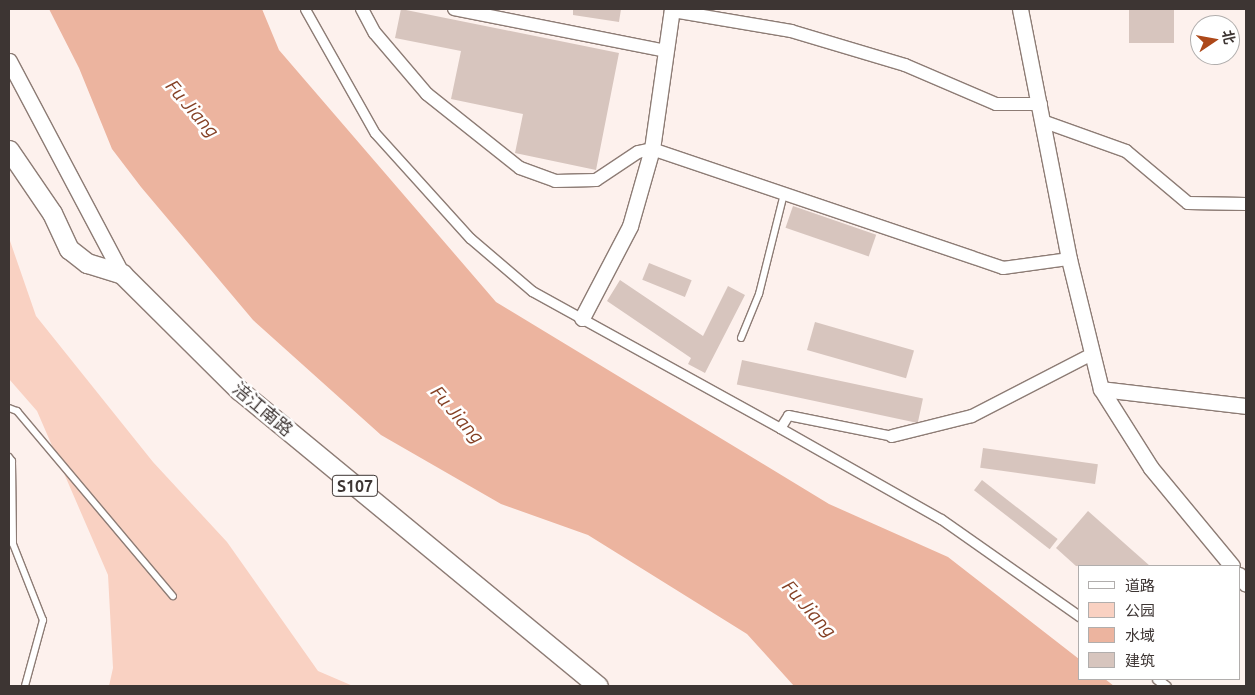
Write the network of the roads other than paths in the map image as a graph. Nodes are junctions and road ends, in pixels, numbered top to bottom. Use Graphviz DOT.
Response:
graph roads {
  1 [pos="305,9"];
  2 [pos="362,9"];
  3 [pos="454,9"];
  4 [pos="1020,9"];
  5 [pos="673,10"];
  6 [pos="667,51"];
  7 [pos="9,62"];
  8 [pos="1041,104"];
  9 [pos="1045,122"];
  10 [pos="652,149"];
  11 [pos="9,150"];
  12 [pos="784,194"];
  13 [pos="1246,204"];
  14 [pos="1069,259"];
  15 [pos="122,274"];
  16 [pos="582,318"];
  17 [pos="741,338"];
  18 [pos="1090,355"];
  19 [pos="1101,389"];
  20 [pos="1246,406"];
  21 [pos="9,408"];
  22 [pos="780,428"];
  23 [pos="892,436"];
  24 [pos="9,457"];
  25 [pos="1231,565"];
  26 [pos="172,596"];
  27 [pos="1078,615"];
  28 [pos="25,686"];
  29 [pos="598,686"];
  1 -- 16 [label="street"];
  2 -- 10 [label="street"];
  3 -- 6 [label="street"];
  4 -- 8 [label="street"];
  5 -- 6 [label="street"];
  5 -- 8 [label="street"];
  6 -- 10 [label="street"];
  7 -- 15 [label="street, 涪江南路"];
  8 -- 9 [label="street"];
  9 -- 13 [label="street"];
  9 -- 14 [label="street"];
  10 -- 12 [label="street"];
  10 -- 16 [label="street"];
  11 -- 15 [label="main road, S107"];
  12 -- 14 [label="street"];
  12 -- 17 [label="lane"];
  14 -- 18 [label="street"];
  15 -- 29 [label="main road, 涪江南路 / S107"];
  16 -- 22 [label="street"];
  18 -- 19 [label="street"];
  18 -- 23 [label="street"];
  19 -- 20 [label="street"];
  19 -- 25 [label="street"];
  21 -- 26 [label="lane"];
  22 -- 23 [label="street"];
  22 -- 27 [label="street"];
  24 -- 28 [label="lane"];
}
